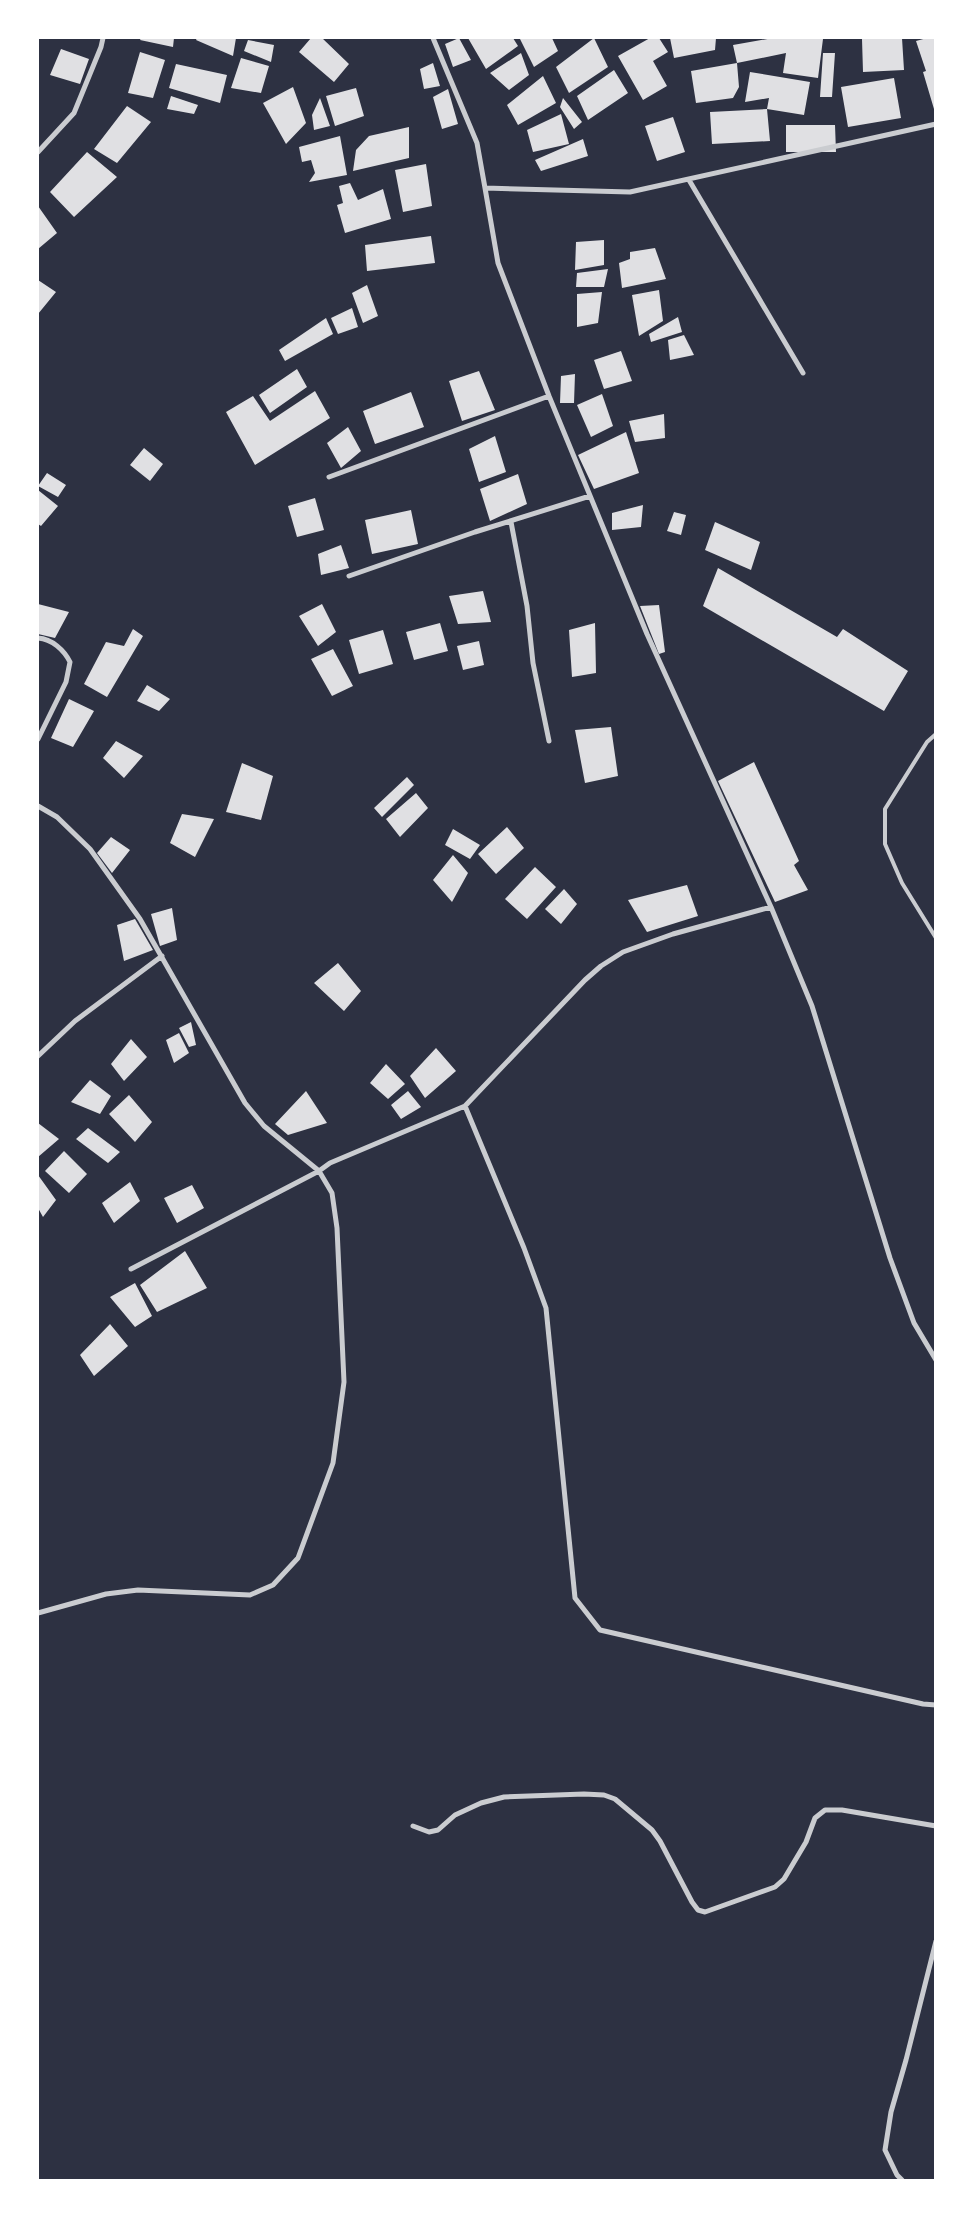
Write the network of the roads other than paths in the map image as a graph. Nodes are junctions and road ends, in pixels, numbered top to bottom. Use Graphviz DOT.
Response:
graph roads {
  1 [pos="103,38"];
  2 [pos="434,38"];
  3 [pos="936,124"];
  4 [pos="38,152"];
  5 [pos="689,180"];
  6 [pos="485,188"];
  7 [pos="803,373"];
  8 [pos="549,396"];
  9 [pos="329,477"];
  10 [pos="590,496"];
  11 [pos="511,522"];
  12 [pos="349,576"];
  13 [pos="38,638"];
  14 [pos="936,734"];
  15 [pos="38,739"];
  16 [pos="548,741"];
  17 [pos="38,806"];
  18 [pos="771,907"];
  19 [pos="936,938"];
  20 [pos="162,956"];
  21 [pos="38,1056"];
  22 [pos="465,1106"];
  23 [pos="319,1171"];
  24 [pos="132,1269"];
  25 [pos="936,1360"];
  26 [pos="38,1613"];
  27 [pos="936,1705"];
  28 [pos="413,1826"];
  29 [pos="936,1826"];
  30 [pos="936,1941"];
  31 [pos="902,2180"];
  1 -- 4 [label="street"];
  2 -- 6 [label="street"];
  3 -- 5 [label="street"];
  5 -- 6 [label="street"];
  5 -- 7 [label="street"];
  6 -- 8 [label="street"];
  8 -- 9 [label="street"];
  8 -- 10 [label="street"];
  10 -- 11 [label="street"];
  10 -- 18 [label="street"];
  11 -- 12 [label="street"];
  11 -- 16 [label="street"];
  13 -- 15 [label="street"];
  14 -- 19 [label="lane"];
  17 -- 20 [label="street"];
  18 -- 22 [label="street"];
  18 -- 25 [label="street"];
  20 -- 21 [label="street"];
  20 -- 23 [label="street"];
  22 -- 23 [label="street"];
  22 -- 27 [label="street"];
  23 -- 24 [label="street"];
  23 -- 26 [label="street"];
  28 -- 29 [label="street"];
  30 -- 31 [label="street"];
}
